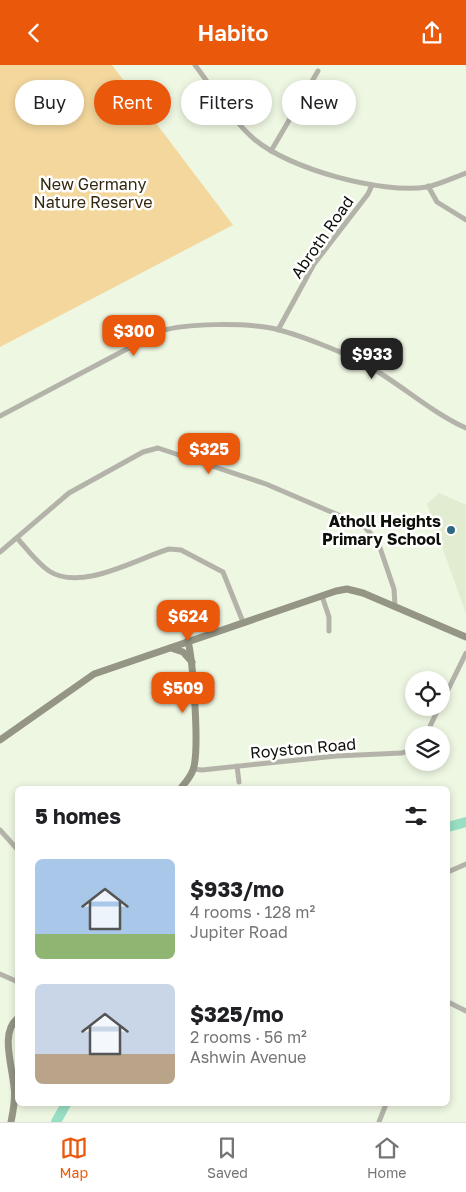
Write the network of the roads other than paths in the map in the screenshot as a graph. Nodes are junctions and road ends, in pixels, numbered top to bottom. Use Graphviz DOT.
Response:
graph roads {
  1 [pos="195,65"];
  2 [pos="318,71"];
  3 [pos="271,151"];
  4 [pos="466,173"];
  5 [pos="372,185"];
  6 [pos="428,187"];
  7 [pos="466,220"];
  8 [pos="278,329"];
  9 [pos="0,416"];
  10 [pos="466,428"];
  11 [pos="17,538"];
  12 [pos="0,552"];
  13 [pos="322,595"];
  14 [pos="395,606"];
  15 [pos="243,622"];
  16 [pos="329,631"];
  17 [pos="466,637"];
  18 [pos="188,641"];
  19 [pos="169,648"];
  20 [pos="466,653"];
  21 [pos="192,663"];
  22 [pos="450,685"];
  23 [pos="0,740"];
  24 [pos="405,752"];
  25 [pos="237,767"];
  26 [pos="193,769"];
  27 [pos="239,782"];
  28 [pos="182,786"];
  29 [pos="0,829"];
  30 [pos="15,846"];
  31 [pos="466,864"];
  32 [pos="450,871"];
  33 [pos="0,975"];
  34 [pos="15,980"];
  35 [pos="450,1003"];
  36 [pos="466,1011"];
  37 [pos="15,1021"];
  38 [pos="385,1106"];
  39 [pos="11,1122"];
  40 [pos="379,1122"];
  1 -- 3 [label="street"];
  2 -- 3 [label="street"];
  3 -- 5 [label="street"];
  4 -- 6 [label="street"];
  5 -- 6 [label="street"];
  5 -- 8 [label="street, Abroth Road"];
  6 -- 7 [label="street"];
  8 -- 9 [label="street"];
  8 -- 10 [label="street"];
  11 -- 12 [label="street"];
  11 -- 14 [label="street"];
  11 -- 15 [label="street"];
  13 -- 14 [label="street"];
  13 -- 15 [label="street"];
  13 -- 16 [label="street"];
  14 -- 17 [label="street"];
  15 -- 18 [label="street"];
  18 -- 19 [label="street"];
  18 -- 21 [label="street"];
  19 -- 21 [label="street"];
  19 -- 23 [label="street"];
  20 -- 22 [label="street"];
  21 -- 26 [label="street"];
  24 -- 25 [label="street, Royston Road"];
  25 -- 26 [label="street, Royston Road"];
  25 -- 27 [label="street"];
  26 -- 28 [label="street"];
  29 -- 30 [label="street"];
  31 -- 32 [label="street"];
  33 -- 34 [label="street"];
  35 -- 36 [label="street"];
  37 -- 39 [label="street"];
  38 -- 40 [label="street"];
}
